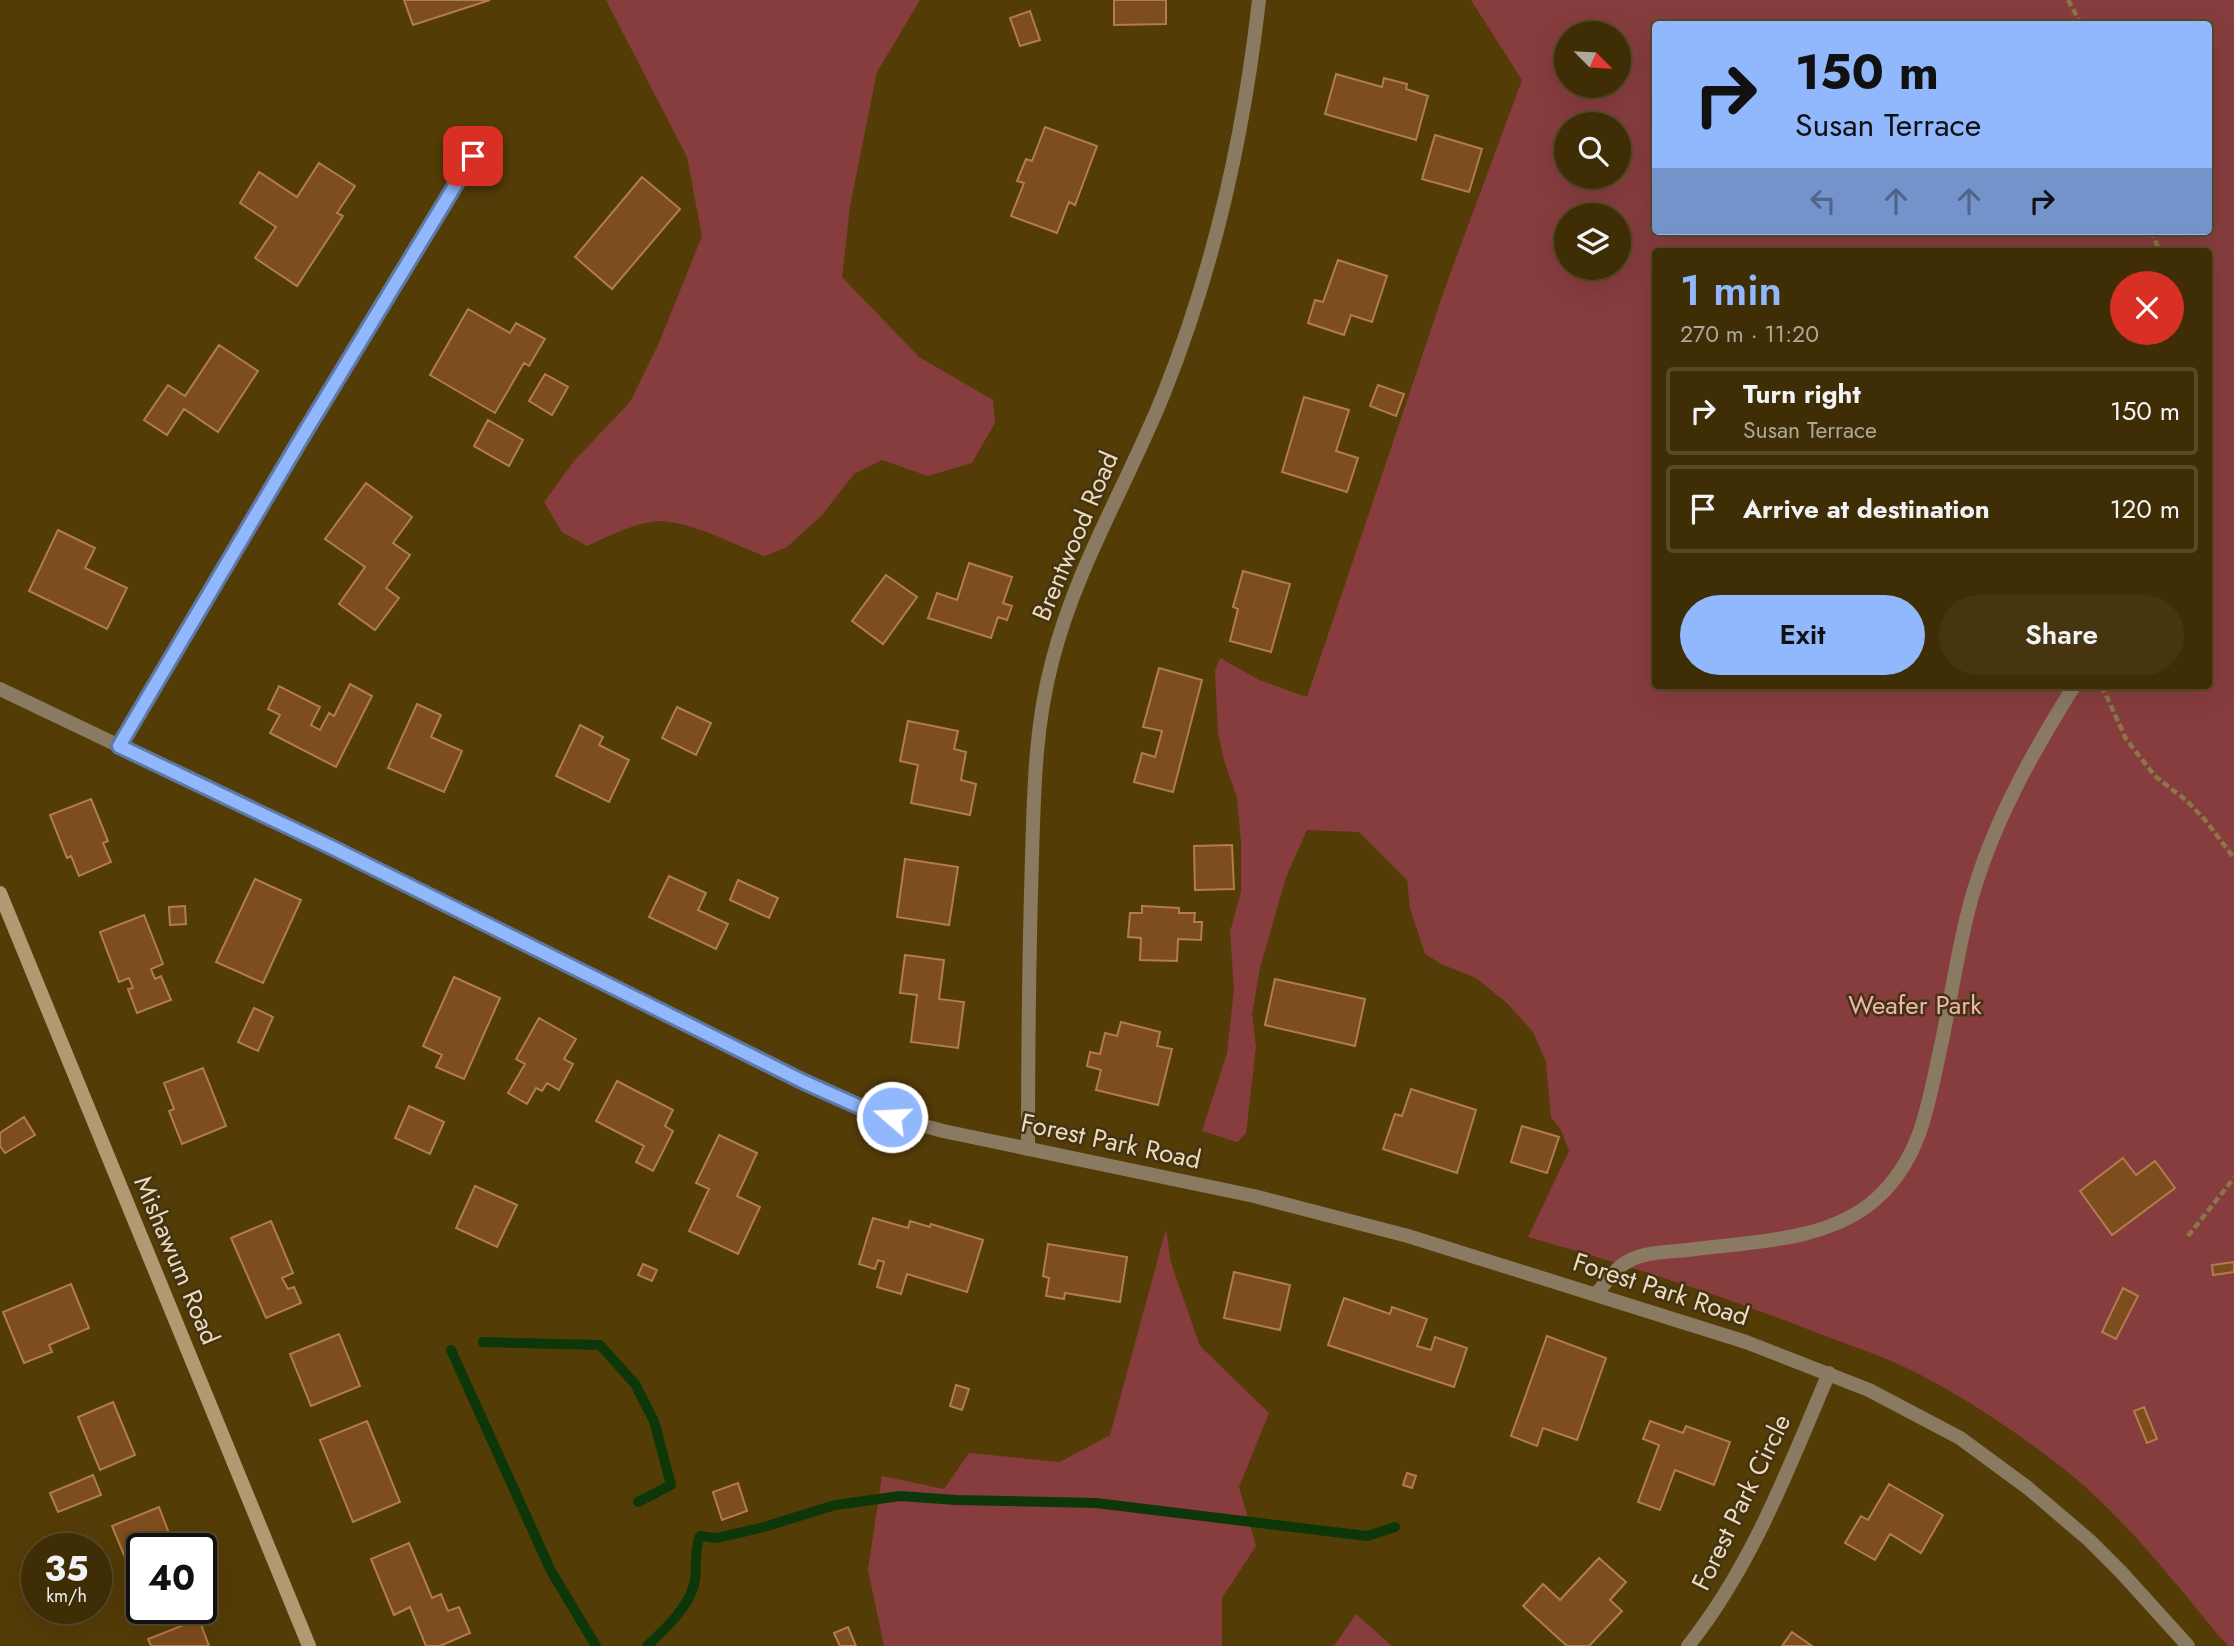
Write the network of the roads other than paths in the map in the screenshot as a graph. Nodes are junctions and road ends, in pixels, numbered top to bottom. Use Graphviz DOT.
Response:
graph roads {
  1 [pos="1259,0"];
  2 [pos="473,156"];
  3 [pos="0,689"];
  4 [pos="2072,689"];
  5 [pos="119,746"];
  6 [pos="0,893"];
  7 [pos="1028,1149"];
  8 [pos="1596,1294"];
  9 [pos="1829,1373"];
  10 [pos="309,1646"];
  11 [pos="1688,1646"];
  12 [pos="2188,1646"];
  1 -- 7 [label="street, Brentwood Road"];
  2 -- 5 [label="street"];
  3 -- 5 [label="street, Forest Park Road"];
  4 -- 8 [label="street"];
  5 -- 7 [label="street, Forest Park Road"];
  6 -- 10 [label="main road, Mishawum Road"];
  7 -- 8 [label="street, Forest Park Road"];
  8 -- 9 [label="street, Forest Park Road"];
  9 -- 11 [label="street, Forest Park Circle"];
  9 -- 12 [label="street, Forest Park Road"];
}
